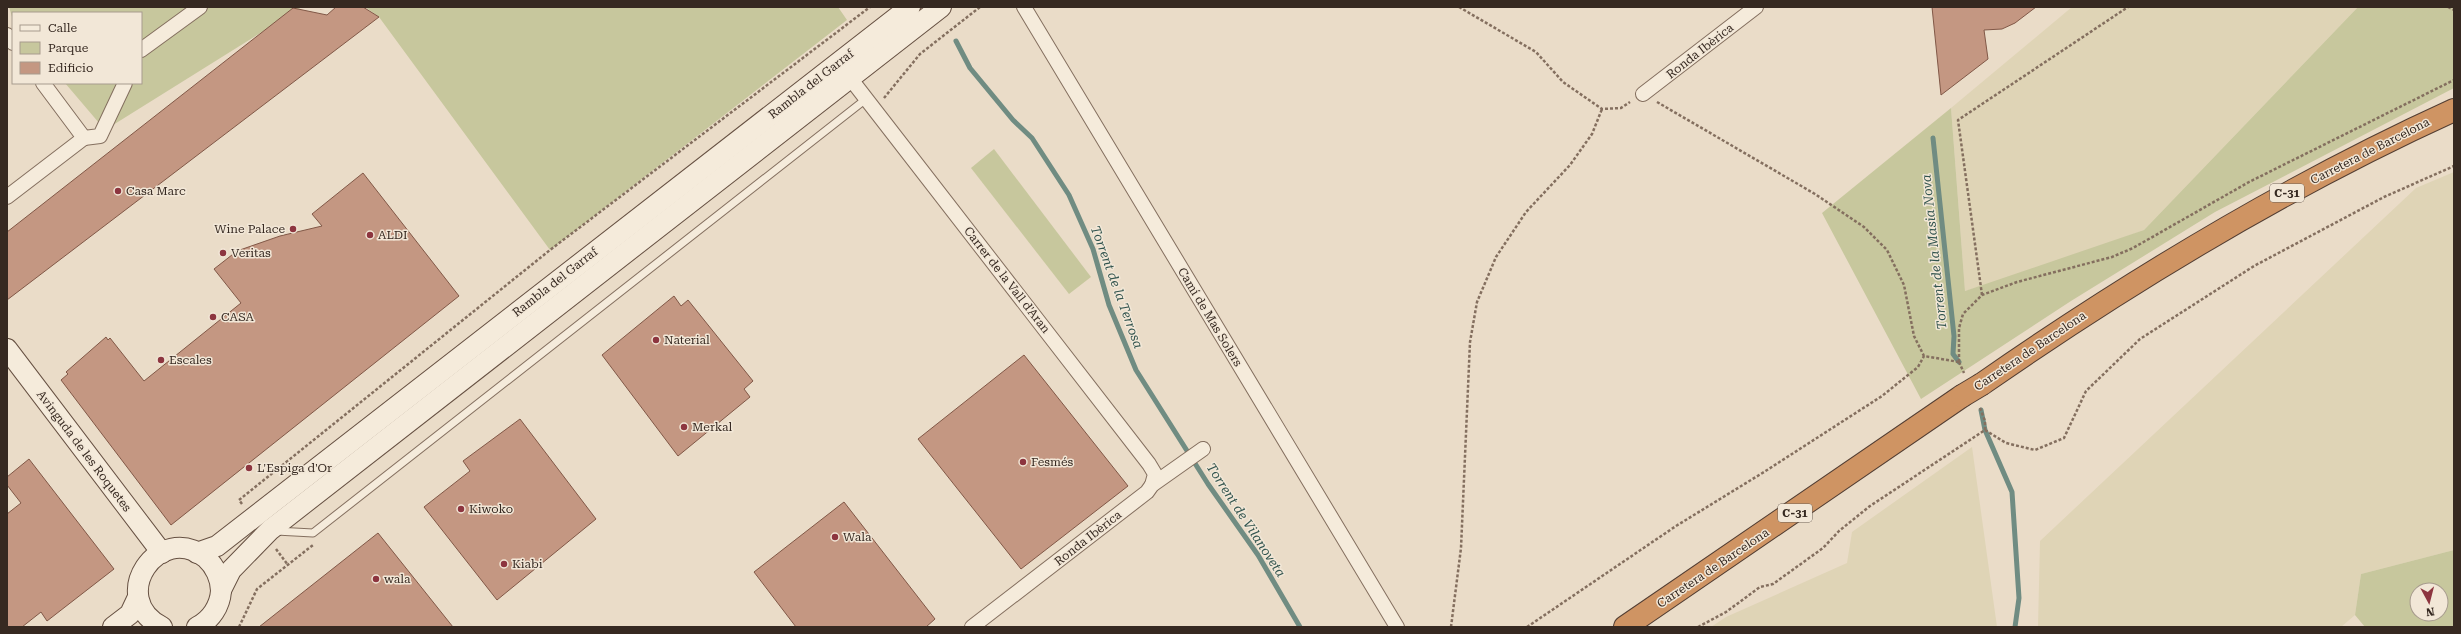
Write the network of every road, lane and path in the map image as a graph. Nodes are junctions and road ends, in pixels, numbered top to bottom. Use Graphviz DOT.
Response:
graph roads {
  1 [pos="200,7"];
  2 [pos="870,7"];
  3 [pos="910,7"];
  4 [pos="1024,7"];
  5 [pos="1459,7"];
  6 [pos="1756,7"];
  7 [pos="2128,7"];
  8 [pos="2448,7"];
  9 [pos="2454,10"];
  10 [pos="935,12"];
  11 [pos="142,49"];
  12 [pos="850,78"];
  13 [pos="2454,80"];
  14 [pos="44,84"];
  15 [pos="125,84"];
  16 [pos="1643,94"];
  17 [pos="866,99"];
  18 [pos="1602,109"];
  19 [pos="2454,110"];
  20 [pos="84,138"];
  21 [pos="2454,166"];
  22 [pos="7,197"];
  23 [pos="1982,295"];
  24 [pos="7,349"];
  25 [pos="1924,356"];
  26 [pos="1981,410"];
  27 [pos="1985,430"];
  28 [pos="1203,449"];
  29 [pos="1152,485"];
  30 [pos="239,500"];
  31 [pos="270,530"];
  32 [pos="162,552"];
  33 [pos="197,552"];
  34 [pos="221,590"];
  35 [pos="138,597"];
  36 [pos="113,627"];
  37 [pos="162,627"];
  38 [pos="199,627"];
  39 [pos="972,627"];
  40 [pos="1397,627"];
  41 [pos="1451,627"];
  42 [pos="1527,627"];
  43 [pos="1625,627"];
  44 [pos="1698,627"];
  1 -- 11 [label="street"];
  2 -- 30 [label="path"];
  3 -- 33 [label="street, Rambla del Garraf"];
  4 -- 40 [label="street, Camí de Mas Solers"];
  5 -- 18 [label="path"];
  6 -- 16 [label="street, Ronda Ibèrica"];
  7 -- 23 [label="path"];
  8 -- 9 [label="path"];
  10 -- 12 [label="street, Rambla del Garraf"];
  12 -- 17 [label="street, Carrer de la Vall d'Aran"];
  12 -- 31 [label="street, Rambla del Garraf"];
  13 -- 23 [label="path"];
  14 -- 20 [label="street"];
  15 -- 20 [label="street"];
  16 -- 18 [label="path"];
  16 -- 25 [label="path"];
  17 -- 29 [label="street, Carrer de la Vall d'Aran"];
  17 -- 31 [label="lane"];
  18 -- 41 [label="path"];
  19 -- 43 [label="highway, Carretera de Barcelona / C-31, bridge"];
  20 -- 22 [label="street"];
  21 -- 27 [label="path"];
  23 -- 25 [label="path"];
  24 -- 32 [label="street, Avinguda de les Roquetes"];
  25 -- 42 [label="path"];
  26 -- 27 [label="path"];
  27 -- 44 [label="path"];
  28 -- 29 [label="street, Ronda Ibèrica"];
  29 -- 39 [label="street, Ronda Ibèrica"];
  31 -- 34 [label="street, Rambla del Garraf"];
  32 -- 33 [label="street, Rambla del Garraf"];
  32 -- 35 [label="street"];
  33 -- 34 [label="street"];
  34 -- 38 [label="street, Rambla del Garraf"];
  35 -- 36 [label="street"];
  35 -- 37 [label="street"];
}
